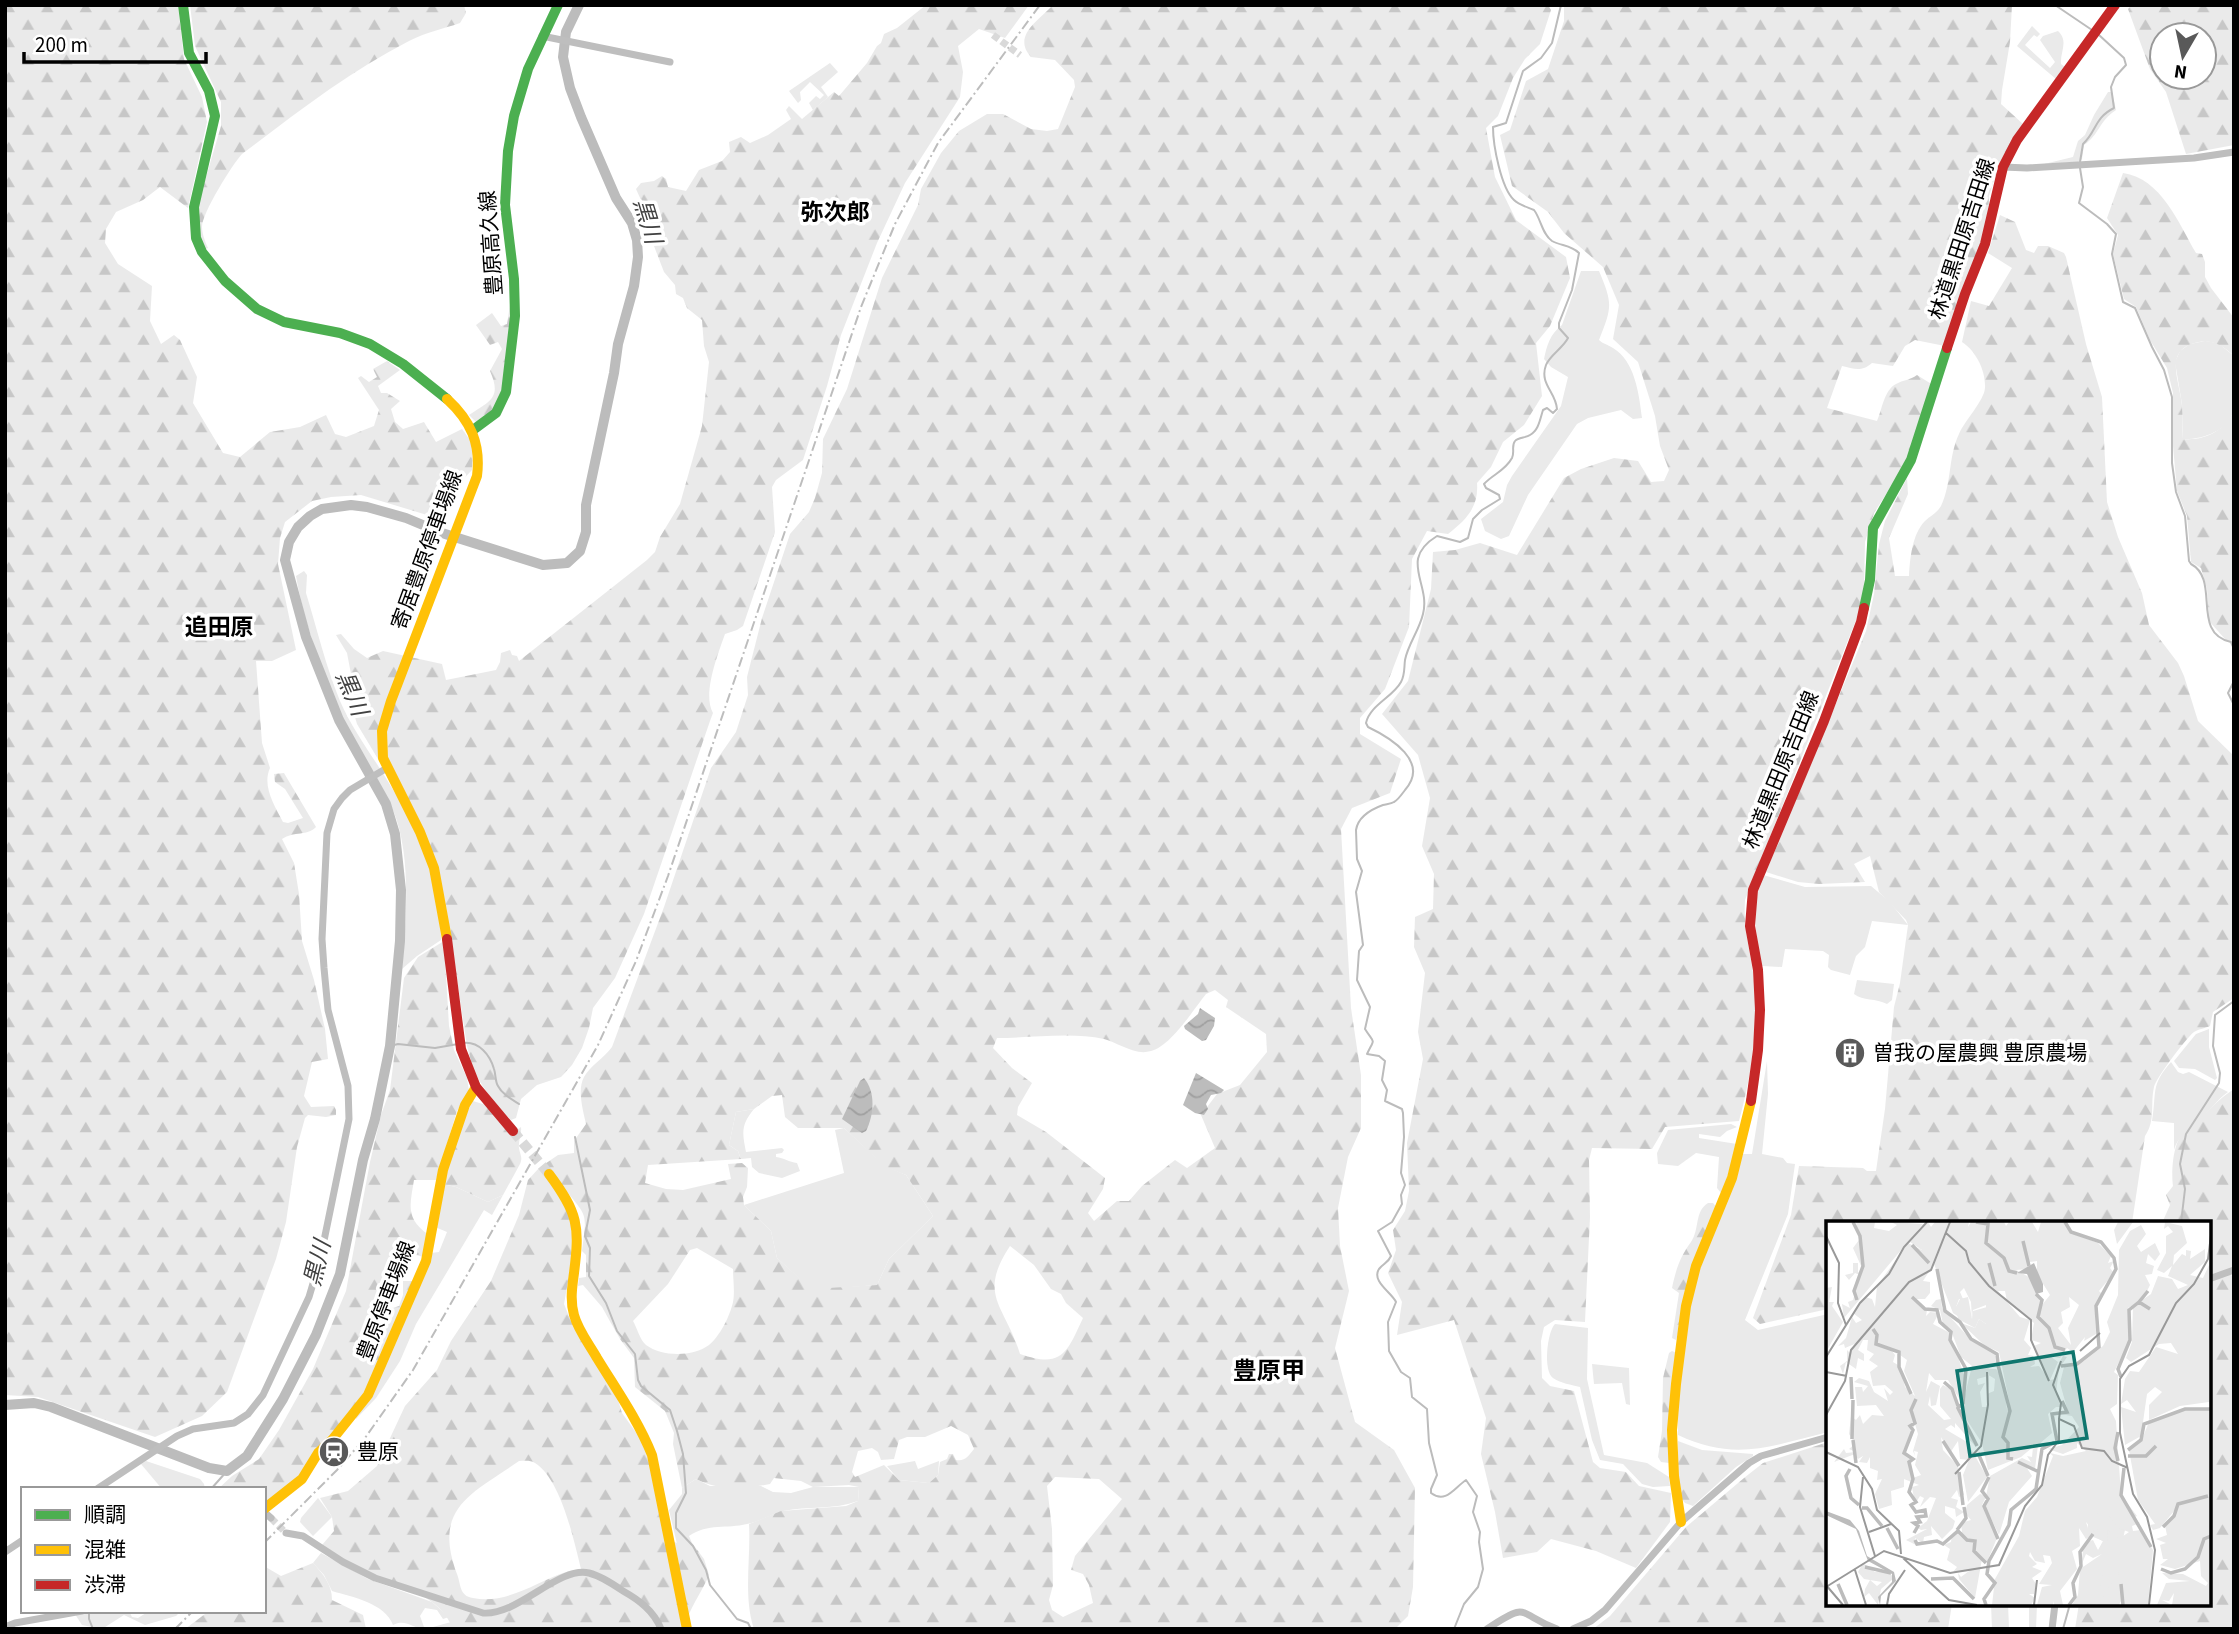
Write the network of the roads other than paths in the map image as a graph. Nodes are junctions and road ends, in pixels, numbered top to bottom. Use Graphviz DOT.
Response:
graph roads {
  1 [pos="183,5"];
  2 [pos="558,5"];
  3 [pos="2115,5"];
  4 [pos="542,36"];
  5 [pos="670,62"];
  6 [pos="2234,152"];
  7 [pos="2003,166"];
  8 [pos="473,430"];
  9 [pos="384,770"];
  10 [pos="476,1087"];
  11 [pos="513,1131"];
  12 [pos="549,1174"];
  13 [pos="2234,1270"];
  14 [pos="2211,1278"];
  15 [pos="1826,1438"];
  16 [pos="100,1487"];
  17 [pos="266,1509"];
  18 [pos="266,1513"];
  19 [pos="271,1518"];
  20 [pos="1681,1522"];
  21 [pos="286,1533"];
  22 [pos="21,1541"];
  23 [pos="5,1552"];
  24 [pos="2055,1606"];
  25 [pos="71,1613"];
  26 [pos="5,1627"];
  27 [pos="661,1629"];
  28 [pos="687,1629"];
  29 [pos="1487,1629"];
  30 [pos="1557,1629"];
  31 [pos="1573,1629"];
  32 [pos="2052,1629"];
  1 -- 8 [label="main road"];
  2 -- 4 [label="main road, 豊原高久線"];
  3 -- 7 [label="main road, 林道黒田原吉田線"];
  4 -- 5 [label="street"];
  4 -- 8 [label="main road, 豊原高久線"];
  6 -- 7 [label="street"];
  7 -- 20 [label="main road, 林道黒田原吉田線"];
  8 -- 9 [label="main road, 寄居豊原停車場線"];
  9 -- 10 [label="main road, 寄居豊原停車場線"];
  9 -- 16 [label="street"];
  10 -- 11 [label="main road"];
  10 -- 17 [label="main road, 豊原停車場線"];
  12 -- 28 [label="main road"];
  13 -- 14 [label="street"];
  15 -- 20 [label="street"];
  18 -- 19 [label="street"];
  20 -- 31 [label="street"];
  21 -- 27 [label="street"];
  22 -- 23 [label="street"];
  24 -- 32 [label="street"];
  25 -- 26 [label="street"];
  29 -- 30 [label="street"];
}
